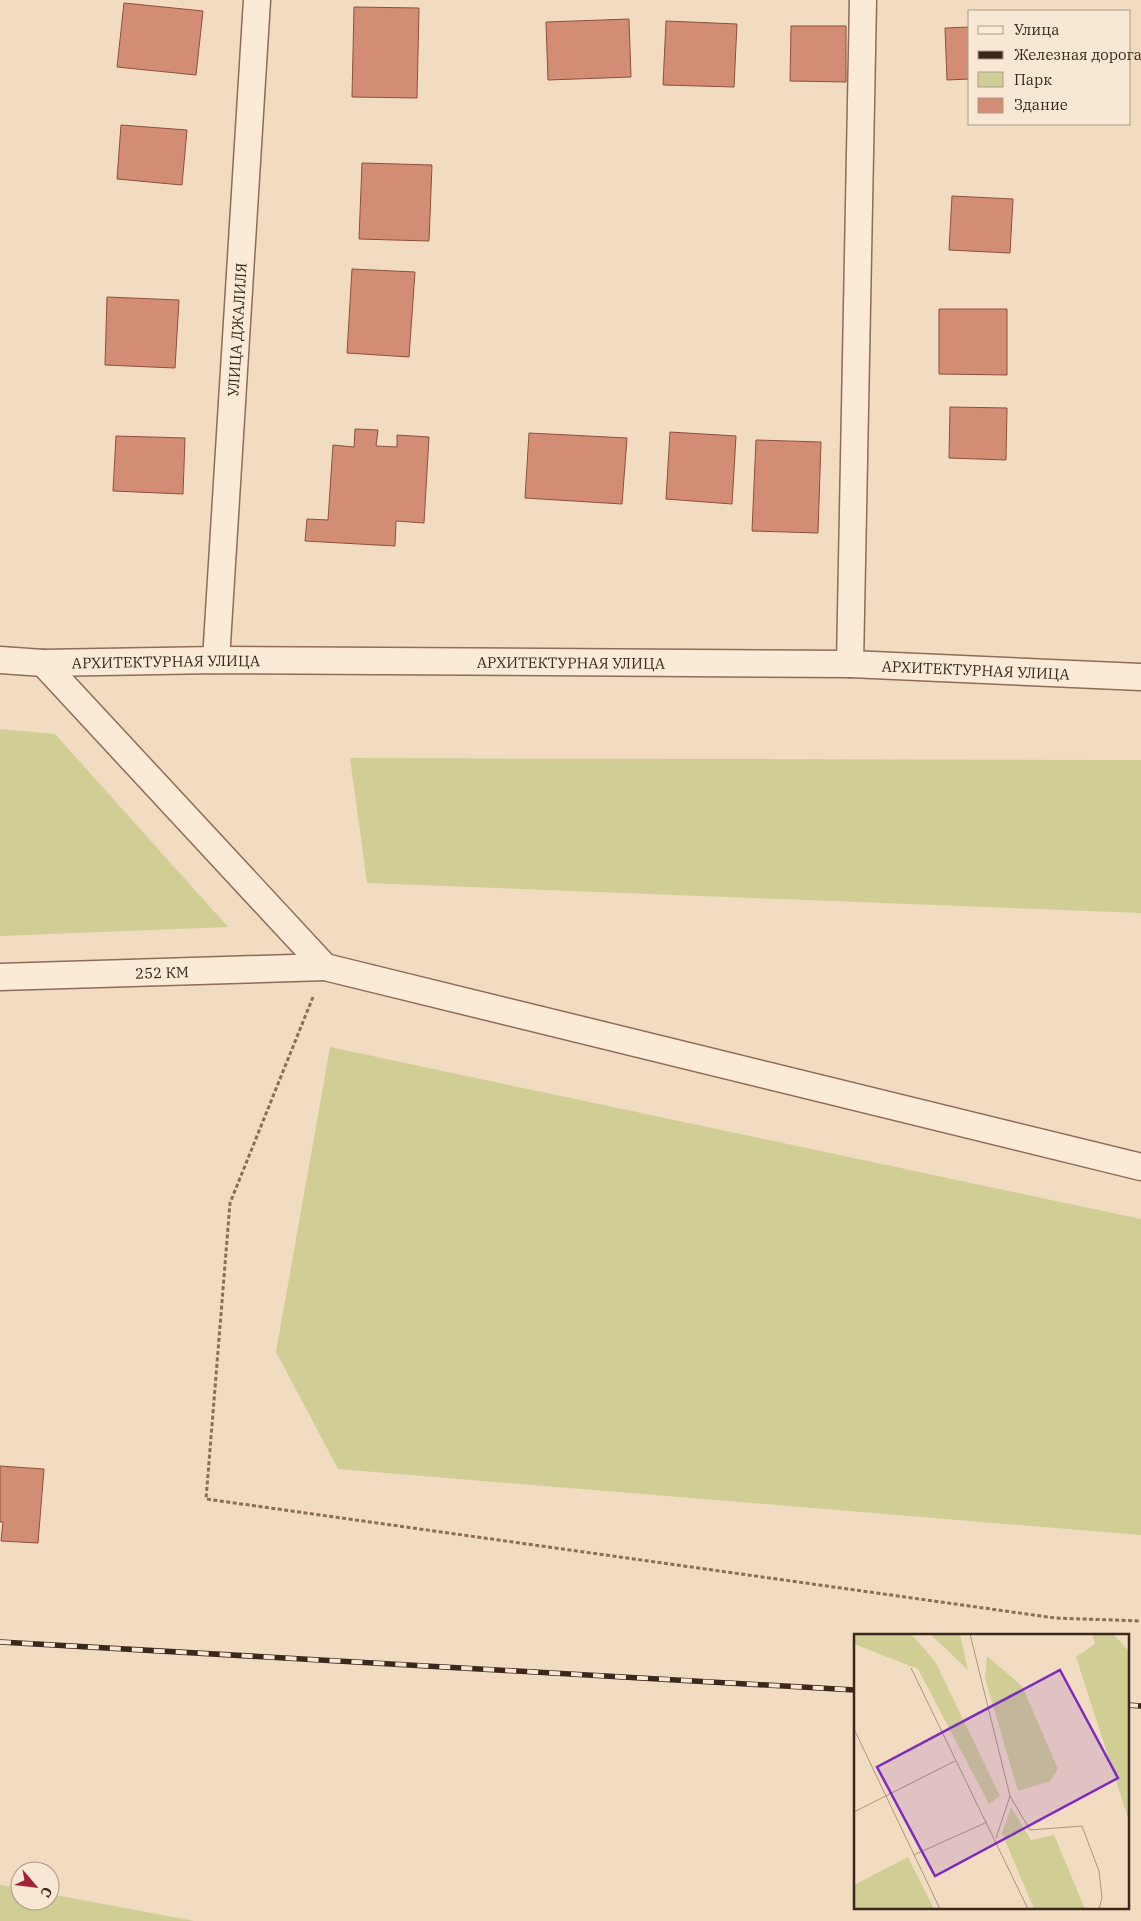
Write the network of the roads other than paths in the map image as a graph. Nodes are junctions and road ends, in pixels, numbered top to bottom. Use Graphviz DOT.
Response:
graph roads {
  1 [pos="257,0"];
  2 [pos="863,0"];
  3 [pos="0,660"];
  4 [pos="216,660"];
  5 [pos="43,663"];
  6 [pos="850,664"];
  7 [pos="1141,677"];
  8 [pos="325,967"];
  9 [pos="0,977"];
  10 [pos="1141,1167"];
  1 -- 4 [label="street, УЛИЦА ДЖАЛИЛЯ"];
  2 -- 6 [label="street"];
  3 -- 5 [label="street, АРХИТЕКТУРНАЯ УЛИЦА"];
  4 -- 5 [label="street, АРХИТЕКТУРНАЯ УЛИЦА"];
  4 -- 6 [label="street, АРХИТЕКТУРНАЯ УЛИЦА"];
  5 -- 8 [label="street"];
  6 -- 7 [label="street, АРХИТЕКТУРНАЯ УЛИЦА"];
  8 -- 9 [label="street, 252 КМ"];
  8 -- 10 [label="street, 252 КМ"];
}
